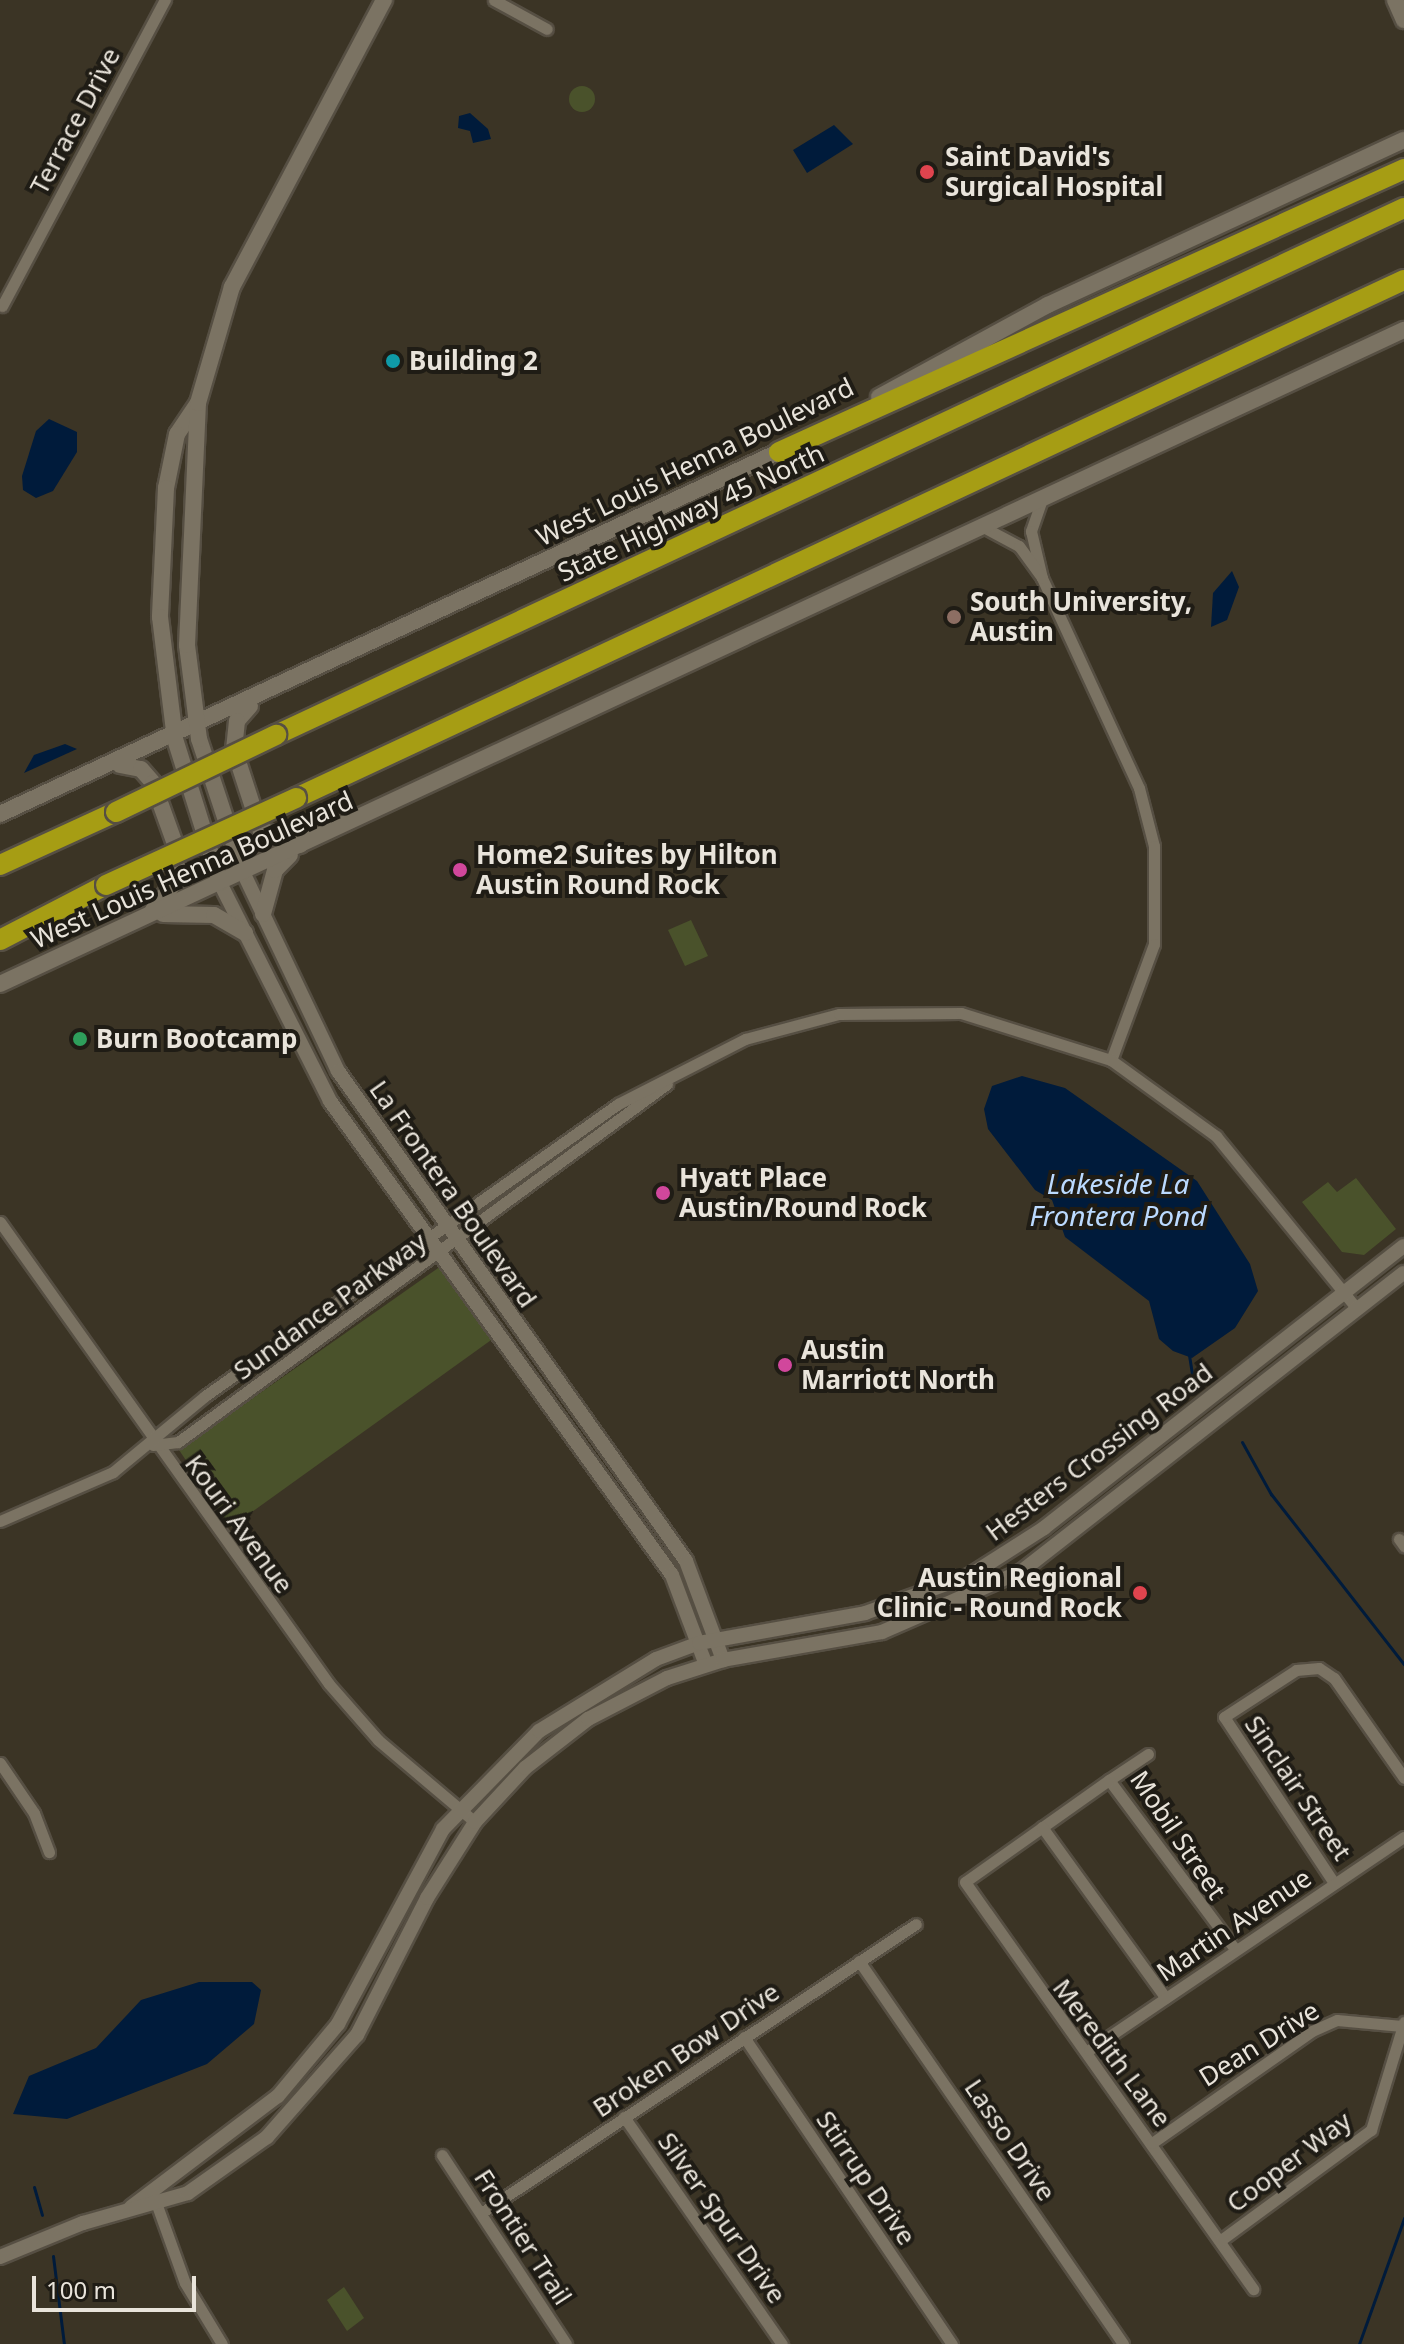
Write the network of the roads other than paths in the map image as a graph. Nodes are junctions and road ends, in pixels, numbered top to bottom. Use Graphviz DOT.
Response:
graph roads {
  1 [pos="165,0"];
  2 [pos="384,0"];
  3 [pos="494,0"];
  4 [pos="1395,0"];
  5 [pos="1404,20"];
  6 [pos="547,29"];
  7 [pos="1404,130"];
  8 [pos="1404,140"];
  9 [pos="1396,148"];
  10 [pos="1404,169"];
  11 [pos="1404,208"];
  12 [pos="1404,280"];
  13 [pos="1404,292"];
  14 [pos="2,306"];
  15 [pos="1324,319"];
  16 [pos="1404,330"];
  17 [pos="198,403"];
  18 [pos="779,452"];
  19 [pos="1041,502"];
  20 [pos="985,528"];
  21 [pos="186,558"];
  22 [pos="160,559"];
  23 [pos="1042,578"];
  24 [pos="253,702"];
  25 [pos="199,727"];
  26 [pos="175,739"];
  27 [pos="119,765"];
  28 [pos="116,812"];
  29 [pos="0,814"];
  30 [pos="302,845"];
  31 [pos="0,851"];
  32 [pos="0,865"];
  33 [pos="243,872"];
  34 [pos="220,883"];
  35 [pos="106,885"];
  36 [pos="263,914"];
  37 [pos="149,915"];
  38 [pos="0,929"];
  39 [pos="245,933"];
  40 [pos="0,940"];
  41 [pos="0,984"];
  42 [pos="1111,1060"];
  43 [pos="680,1073"];
  44 [pos="0,1222"];
  45 [pos="444,1225"];
  46 [pos="427,1237"];
  47 [pos="456,1242"];
  48 [pos="1404,1246"];
  49 [pos="440,1254"];
  50 [pos="1404,1273"];
  51 [pos="1345,1294"];
  52 [pos="1357,1309"];
  53 [pos="153,1445"];
  54 [pos="0,1521"];
  55 [pos="717,1638"];
  56 [pos="699,1643"];
  57 [pos="723,1660"];
  58 [pos="706,1665"];
  59 [pos="1148,1754"];
  60 [pos="0,1763"];
  61 [pos="1404,1778"];
  62 [pos="1109,1780"];
  63 [pos="460,1808"];
  64 [pos="475,1822"];
  65 [pos="1042,1827"];
  66 [pos="1404,1837"];
  67 [pos="49,1852"];
  68 [pos="1334,1883"];
  69 [pos="916,1924"];
  70 [pos="1235,1949"];
  71 [pos="859,1961"];
  72 [pos="1166,1998"];
  73 [pos="1403,2024"];
  74 [pos="744,2037"];
  75 [pos="1089,2050"];
  76 [pos="624,2117"];
  77 [pos="1152,2143"];
  78 [pos="442,2155"];
  79 [pos="152,2188"];
  80 [pos="157,2203"];
  81 [pos="130,2207"];
  82 [pos="481,2213"];
  83 [pos="1221,2240"];
  84 [pos="0,2257"];
  85 [pos="1253,2289"];
  86 [pos="222,2344"];
  87 [pos="566,2344"];
  88 [pos="782,2344"];
  89 [pos="952,2344"];
  90 [pos="1123,2344"];
  1 -- 14 [label="street, Terrace Drive"];
  2 -- 17 [label="main road"];
  3 -- 6 [label="street"];
  4 -- 5 [label="main road"];
  7 -- 9 [label="main road"];
  8 -- 9 [label="main road, West Louis Henna Boulevard"];
  9 -- 18 [label="main road, West Louis Henna Boulevard"];
  10 -- 18 [label="highway"];
  11 -- 28 [label="highway, State Highway 45 North, bridge"];
  12 -- 15 [label="highway"];
  13 -- 15 [label="highway"];
  15 -- 35 [label="highway, bridge"];
  16 -- 19 [label="main road, West Louis Henna Boulevard"];
  17 -- 21 [label="main road, La Frontera Boulevard"];
  17 -- 22 [label="main road, La Frontera Boulevard"];
  18 -- 24 [label="main road, West Louis Henna Boulevard"];
  19 -- 20 [label="main road, West Louis Henna Boulevard"];
  19 -- 23 [label="street"];
  20 -- 23 [label="street"];
  20 -- 30 [label="main road, West Louis Henna Boulevard"];
  21 -- 22 [label="main road"];
  21 -- 25 [label="main road, La Frontera Boulevard"];
  22 -- 26 [label="main road, La Frontera Boulevard"];
  23 -- 42 [label="street"];
  24 -- 25 [label="main road, West Louis Henna Boulevard"];
  24 -- 30 [label="main road"];
  25 -- 26 [label="main road, West Louis Henna Boulevard"];
  25 -- 33 [label="main road, La Frontera Boulevard"];
  26 -- 27 [label="main road, West Louis Henna Boulevard"];
  26 -- 34 [label="main road, La Frontera Boulevard"];
  27 -- 29 [label="main road, West Louis Henna Boulevard"];
  27 -- 37 [label="main road"];
  28 -- 31 [label="highway"];
  28 -- 32 [label="highway, State Highway 45 North"];
  30 -- 33 [label="main road, West Louis Henna Boulevard"];
  30 -- 36 [label="main road"];
  33 -- 34 [label="main road, West Louis Henna Boulevard"];
  33 -- 36 [label="street, La Frontera Boulevard"];
  34 -- 37 [label="main road, West Louis Henna Boulevard"];
  34 -- 39 [label="street, La Frontera Boulevard"];
  35 -- 38 [label="highway"];
  35 -- 40 [label="highway"];
  36 -- 45 [label="street, La Frontera Boulevard"];
  37 -- 39 [label="main road"];
  37 -- 41 [label="main road, West Louis Henna Boulevard"];
  39 -- 46 [label="street, La Frontera Boulevard"];
  42 -- 43 [label="street, Sundance Parkway"];
  42 -- 51 [label="street, Sundance Parkway"];
  43 -- 45 [label="street, Sundance Parkway"];
  43 -- 47 [label="street, Sundance Parkway"];
  44 -- 53 [label="street, Kouri Avenue"];
  45 -- 46 [label="street, Sundance Parkway"];
  45 -- 47 [label="street, La Frontera Boulevard"];
  46 -- 49 [label="street, La Frontera Boulevard"];
  46 -- 53 [label="street, Sundance Parkway"];
  47 -- 49 [label="street, Sundance Parkway"];
  47 -- 55 [label="street, La Frontera Boulevard"];
  48 -- 51 [label="street, Hesters Crossing Road"];
  49 -- 53 [label="street, Sundance Parkway"];
  49 -- 56 [label="street, La Frontera Boulevard"];
  50 -- 52 [label="street, Hesters Crossing Road"];
  51 -- 52 [label="street, Sundance Parkway"];
  51 -- 55 [label="street, Hesters Crossing Road"];
  52 -- 57 [label="street, Hesters Crossing Road"];
  53 -- 54 [label="street, Sundance Parkway"];
  53 -- 63 [label="street, Kouri Avenue"];
  55 -- 56 [label="street, Hesters Crossing Road"];
  55 -- 57 [label="street, La Frontera Boulevard"];
  56 -- 58 [label="street, La Frontera Boulevard"];
  56 -- 63 [label="street, Hesters Crossing Road"];
  57 -- 58 [label="street, Hesters Crossing Road"];
  58 -- 64 [label="street, Hesters Crossing Road"];
  59 -- 62 [label="street, Mobil Street"];
  60 -- 67 [label="street"];
  61 -- 68 [label="street, Sinclair Street"];
  62 -- 65 [label="street"];
  62 -- 70 [label="street, Mobil Street"];
  63 -- 64 [label="street, Kouri Avenue"];
  63 -- 79 [label="street, Hesters Crossing Road"];
  64 -- 80 [label="street, Hesters Crossing Road"];
  65 -- 72 [label="street"];
  65 -- 75 [label="street, Meredith Lane"];
  66 -- 68 [label="street, Martin Avenue"];
  68 -- 70 [label="street, Martin Avenue"];
  69 -- 71 [label="street, Broken Bow Drive"];
  70 -- 72 [label="street, Martin Avenue"];
  71 -- 74 [label="street, Broken Bow Drive"];
  71 -- 90 [label="street, Lasso Drive"];
  72 -- 75 [label="street, Martin Avenue"];
  73 -- 77 [label="street, Dean Drive"];
  73 -- 83 [label="street, Cooper Way"];
  74 -- 76 [label="street, Broken Bow Drive"];
  74 -- 89 [label="street, Stirrup Drive"];
  75 -- 77 [label="street, Meredith Lane"];
  76 -- 82 [label="street, Broken Bow Drive"];
  76 -- 88 [label="street, Silver Spur Drive"];
  77 -- 83 [label="street, Meredith Lane"];
  78 -- 82 [label="street, Frontier Trail"];
  79 -- 80 [label="street"];
  79 -- 81 [label="street, Hesters Crossing Road"];
  80 -- 81 [label="street, Hesters Crossing Road"];
  80 -- 86 [label="street"];
  81 -- 84 [label="street, Hesters Crossing Road"];
  82 -- 87 [label="street, Frontier Trail"];
  83 -- 85 [label="street, Meredith Lane"];
}
